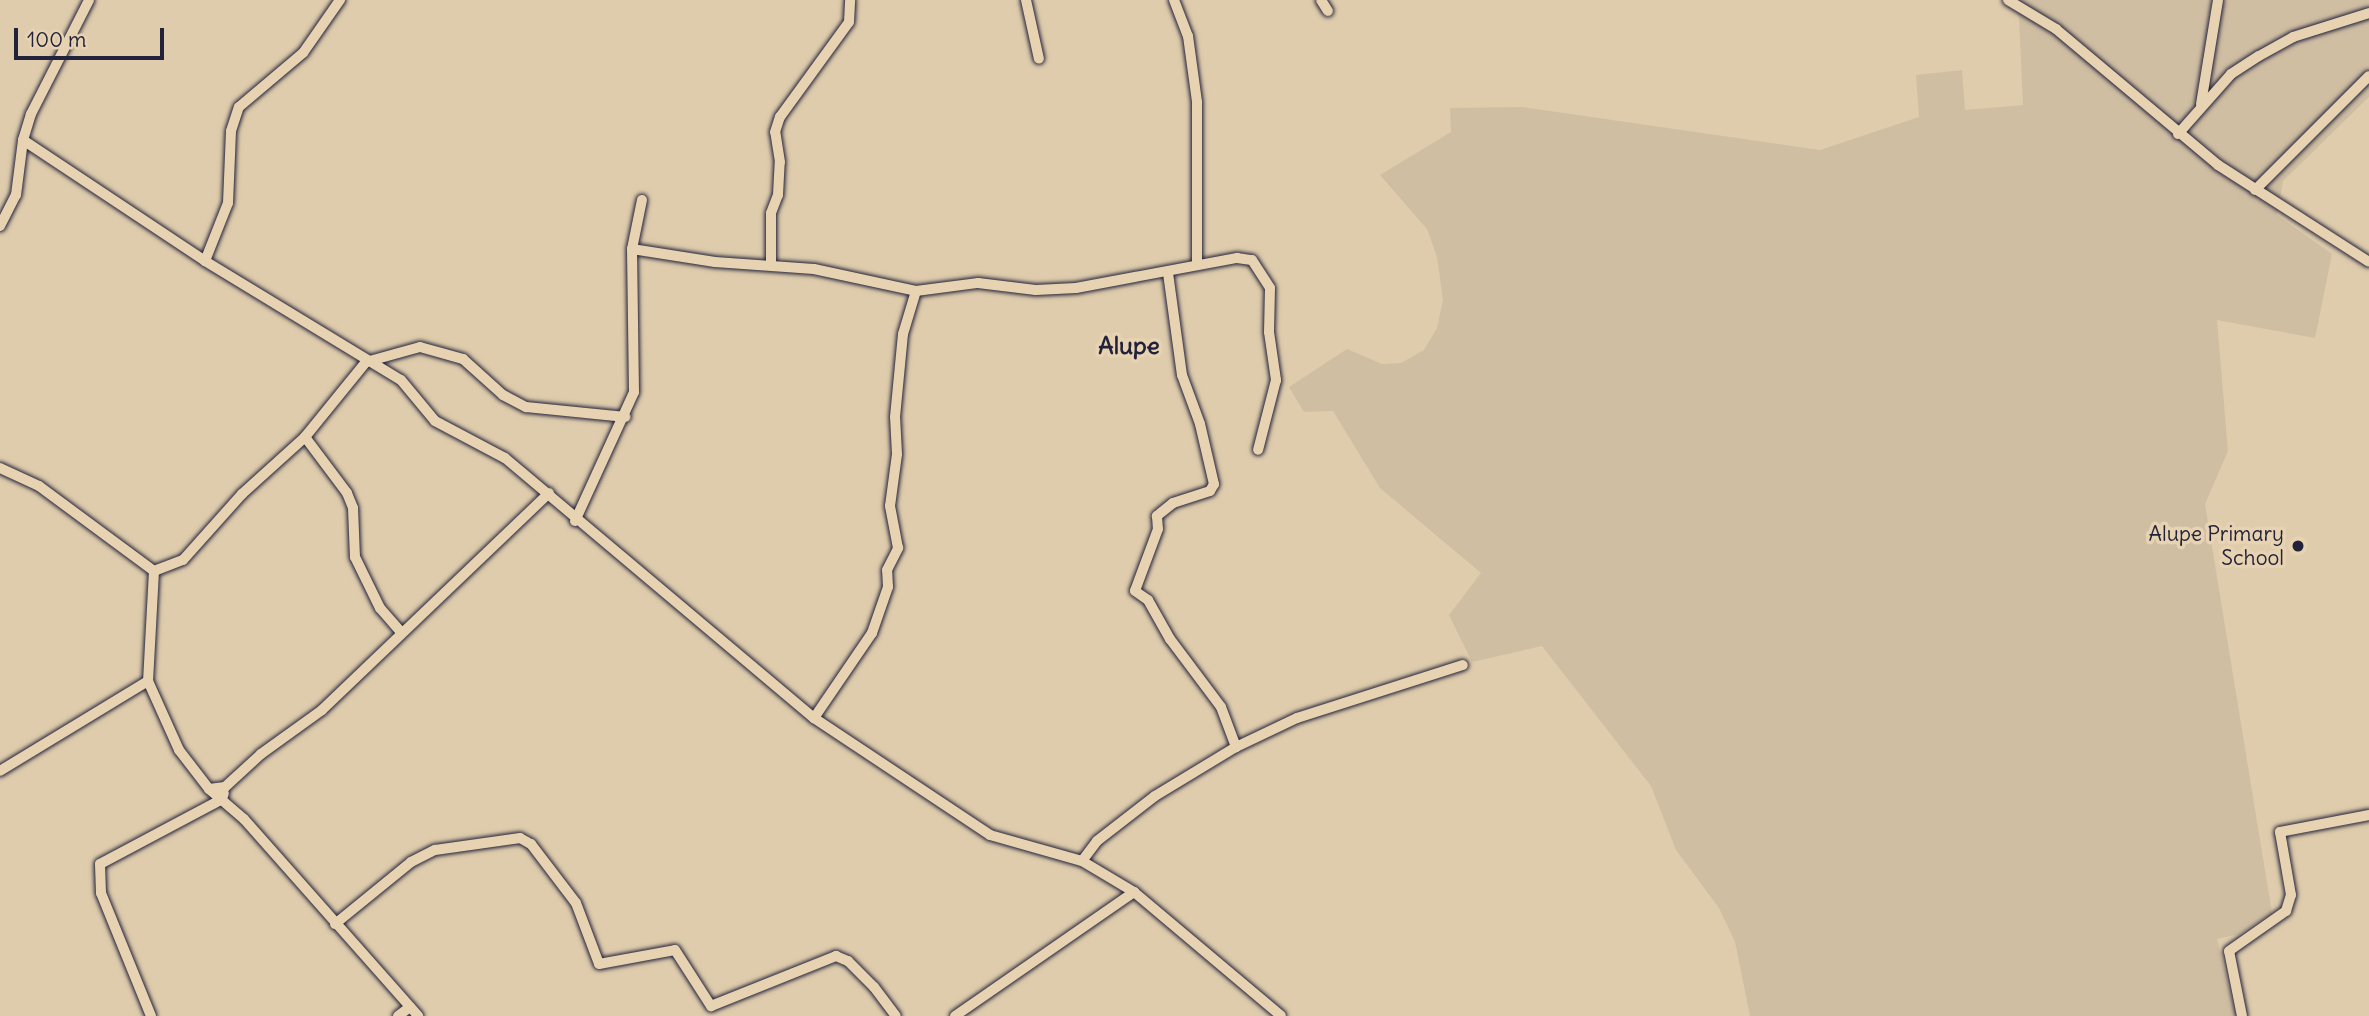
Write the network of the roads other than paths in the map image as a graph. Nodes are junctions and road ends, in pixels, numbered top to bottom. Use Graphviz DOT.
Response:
graph roads {
  1 [pos="89,0"];
  2 [pos="340,0"];
  3 [pos="850,0"];
  4 [pos="1026,0"];
  5 [pos="1174,0"];
  6 [pos="1321,0"];
  7 [pos="2008,0"];
  8 [pos="2218,0"];
  9 [pos="1328,11"];
  10 [pos="2369,13"];
  11 [pos="1040,59"];
  12 [pos="2369,76"];
  13 [pos="2201,104"];
  14 [pos="2178,134"];
  15 [pos="23,140"];
  16 [pos="2255,190"];
  17 [pos="642,200"];
  18 [pos="0,226"];
  19 [pos="632,249"];
  20 [pos="205,261"];
  21 [pos="2369,262"];
  22 [pos="771,265"];
  23 [pos="1197,265"];
  24 [pos="1168,273"];
  25 [pos="916,292"];
  26 [pos="366,362"];
  27 [pos="626,417"];
  28 [pos="305,438"];
  29 [pos="1258,450"];
  30 [pos="0,468"];
  31 [pos="549,493"];
  32 [pos="575,521"];
  33 [pos="154,571"];
  34 [pos="401,632"];
  35 [pos="1463,665"];
  36 [pos="148,681"];
  37 [pos="814,718"];
  38 [pos="1236,747"];
  39 [pos="0,771"];
  40 [pos="225,787"];
  41 [pos="209,789"];
  42 [pos="222,799"];
  43 [pos="2369,815"];
  44 [pos="1082,861"];
  45 [pos="1134,892"];
  46 [pos="335,924"];
  47 [pos="414,1011"];
  48 [pos="151,1016"];
  49 [pos="398,1016"];
  50 [pos="896,1016"];
  51 [pos="955,1016"];
  52 [pos="1281,1016"];
  53 [pos="2242,1016"];
  1 -- 15 [label="street"];
  2 -- 20 [label="street"];
  3 -- 22 [label="street"];
  4 -- 11 [label="street"];
  5 -- 23 [label="street"];
  6 -- 9 [label="street"];
  7 -- 14 [label="street"];
  8 -- 13 [label="street"];
  10 -- 13 [label="street"];
  12 -- 16 [label="street"];
  13 -- 14 [label="street"];
  14 -- 16 [label="street"];
  15 -- 18 [label="street"];
  15 -- 20 [label="street"];
  16 -- 21 [label="street"];
  17 -- 19 [label="street"];
  19 -- 22 [label="street"];
  19 -- 27 [label="street"];
  20 -- 26 [label="street"];
  22 -- 25 [label="street"];
  23 -- 24 [label="street"];
  23 -- 29 [label="street"];
  24 -- 25 [label="street"];
  24 -- 38 [label="street"];
  25 -- 37 [label="street"];
  26 -- 27 [label="street"];
  26 -- 28 [label="street"];
  26 -- 31 [label="street"];
  27 -- 32 [label="street"];
  28 -- 33 [label="street"];
  28 -- 34 [label="street"];
  30 -- 33 [label="street"];
  31 -- 32 [label="street"];
  31 -- 34 [label="street"];
  32 -- 37 [label="street"];
  33 -- 36 [label="street"];
  34 -- 40 [label="street"];
  35 -- 38 [label="street"];
  36 -- 39 [label="street"];
  36 -- 41 [label="street"];
  37 -- 44 [label="street"];
  38 -- 44 [label="street"];
  40 -- 41 [label="street"];
  40 -- 42 [label="street"];
  41 -- 42 [label="street"];
  42 -- 46 [label="street"];
  42 -- 48 [label="street"];
  43 -- 53 [label="street"];
  44 -- 45 [label="street"];
  45 -- 51 [label="street"];
  45 -- 52 [label="street"];
  46 -- 47 [label="street"];
  46 -- 50 [label="street"];
  47 -- 49 [label="street"];
}
